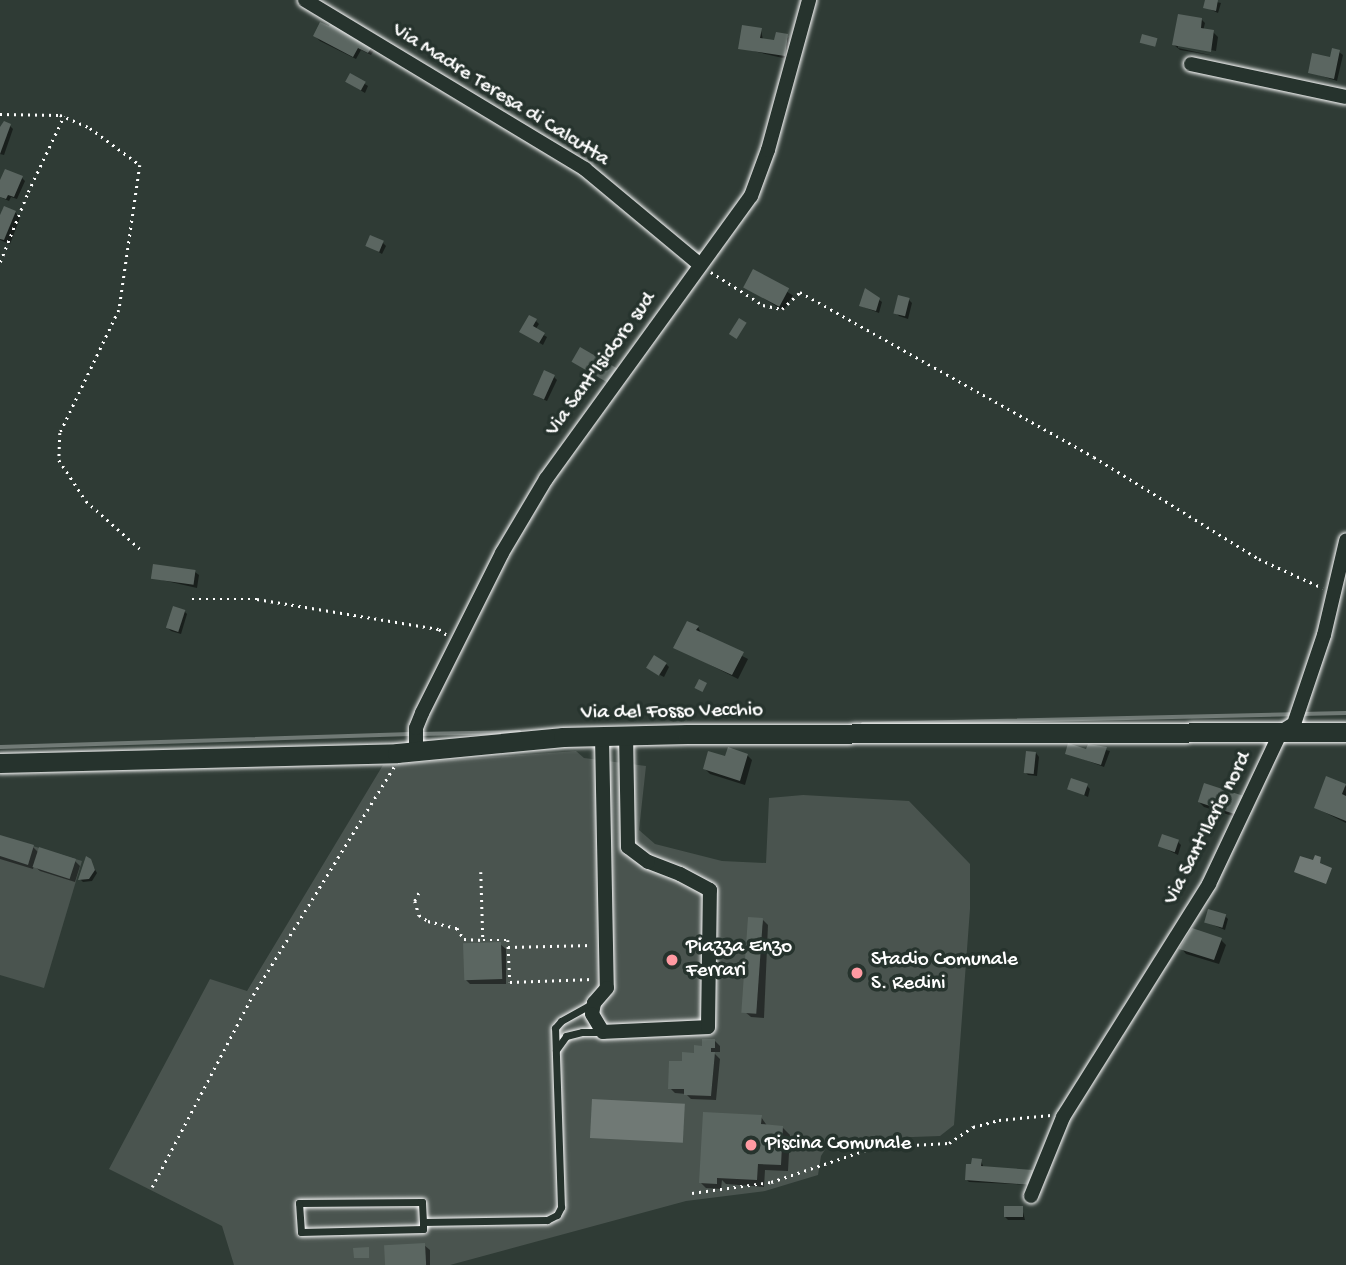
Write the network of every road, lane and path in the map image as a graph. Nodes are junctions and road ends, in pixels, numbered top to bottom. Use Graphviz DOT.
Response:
graph roads {
  1 [pos="304,0"];
  2 [pos="809,0"];
  3 [pos="1191,64"];
  4 [pos="1346,97"];
  5 [pos="0,114"];
  6 [pos="65,116"];
  7 [pos="0,262"];
  8 [pos="699,264"];
  9 [pos="1346,541"];
  10 [pos="140,549"];
  11 [pos="1334,592"];
  12 [pos="192,599"];
  13 [pos="458,644"];
  14 [pos="1287,728"];
  15 [pos="1346,733"];
  16 [pos="626,736"];
  17 [pos="602,737"];
  18 [pos="411,743"];
  19 [pos="0,763"];
  20 [pos="628,847"];
  21 [pos="605,852"];
  22 [pos="481,872"];
  23 [pos="419,893"];
  24 [pos="482,940"];
  25 [pos="606,945"];
  26 [pos="508,947"];
  27 [pos="606,979"];
  28 [pos="594,1003"];
  29 [pos="603,1032"];
  30 [pos="556,1051"];
  31 [pos="1063,1117"];
  32 [pos="152,1186"];
  33 [pos="692,1193"];
  34 [pos="1031,1196"];
  35 [pos="423,1222"];
  1 -- 8 [label="street, Via Madre Teresa di Calcutta"];
  2 -- 8 [label="street, Via Sant'Isidoro sud"];
  3 -- 4 [label="street"];
  5 -- 6 [label="path"];
  6 -- 7 [label="path"];
  6 -- 10 [label="path"];
  8 -- 11 [label="path"];
  8 -- 13 [label="street, Via Sant'Isidoro sud"];
  9 -- 11 [label="street, Via Sant'Ilario nord"];
  11 -- 14 [label="street, Via Sant'Ilario nord"];
  12 -- 13 [label="path"];
  13 -- 18 [label="street, Via Sant'Isidoro sud"];
  14 -- 15 [label="street, Via del Fosso Vecchio"];
  14 -- 16 [label="street, Via del Fosso Vecchio"];
  14 -- 31 [label="street, Via Sant'Ilario nord"];
  16 -- 17 [label="street, Via del Fosso Vecchio"];
  16 -- 20 [label="street"];
  17 -- 18 [label="street, Via del Fosso Vecchio"];
  17 -- 21 [label="street"];
  18 -- 19 [label="street, Via del Fosso Vecchio"];
  18 -- 32 [label="path"];
  20 -- 21 [label="street"];
  20 -- 29 [label="street"];
  21 -- 25 [label="street"];
  22 -- 24 [label="path"];
  23 -- 24 [label="path"];
  24 -- 26 [label="path"];
  25 -- 26 [label="path"];
  25 -- 27 [label="street"];
  26 -- 27 [label="path"];
  27 -- 28 [label="street"];
  28 -- 29 [label="street"];
  28 -- 30 [label="lane"];
  29 -- 30 [label="lane"];
  30 -- 35 [label="lane"];
  31 -- 33 [label="path"];
  31 -- 34 [label="street, Via Sant'Ilario nord"];
  35 -- 35 [label="lane"];
}
